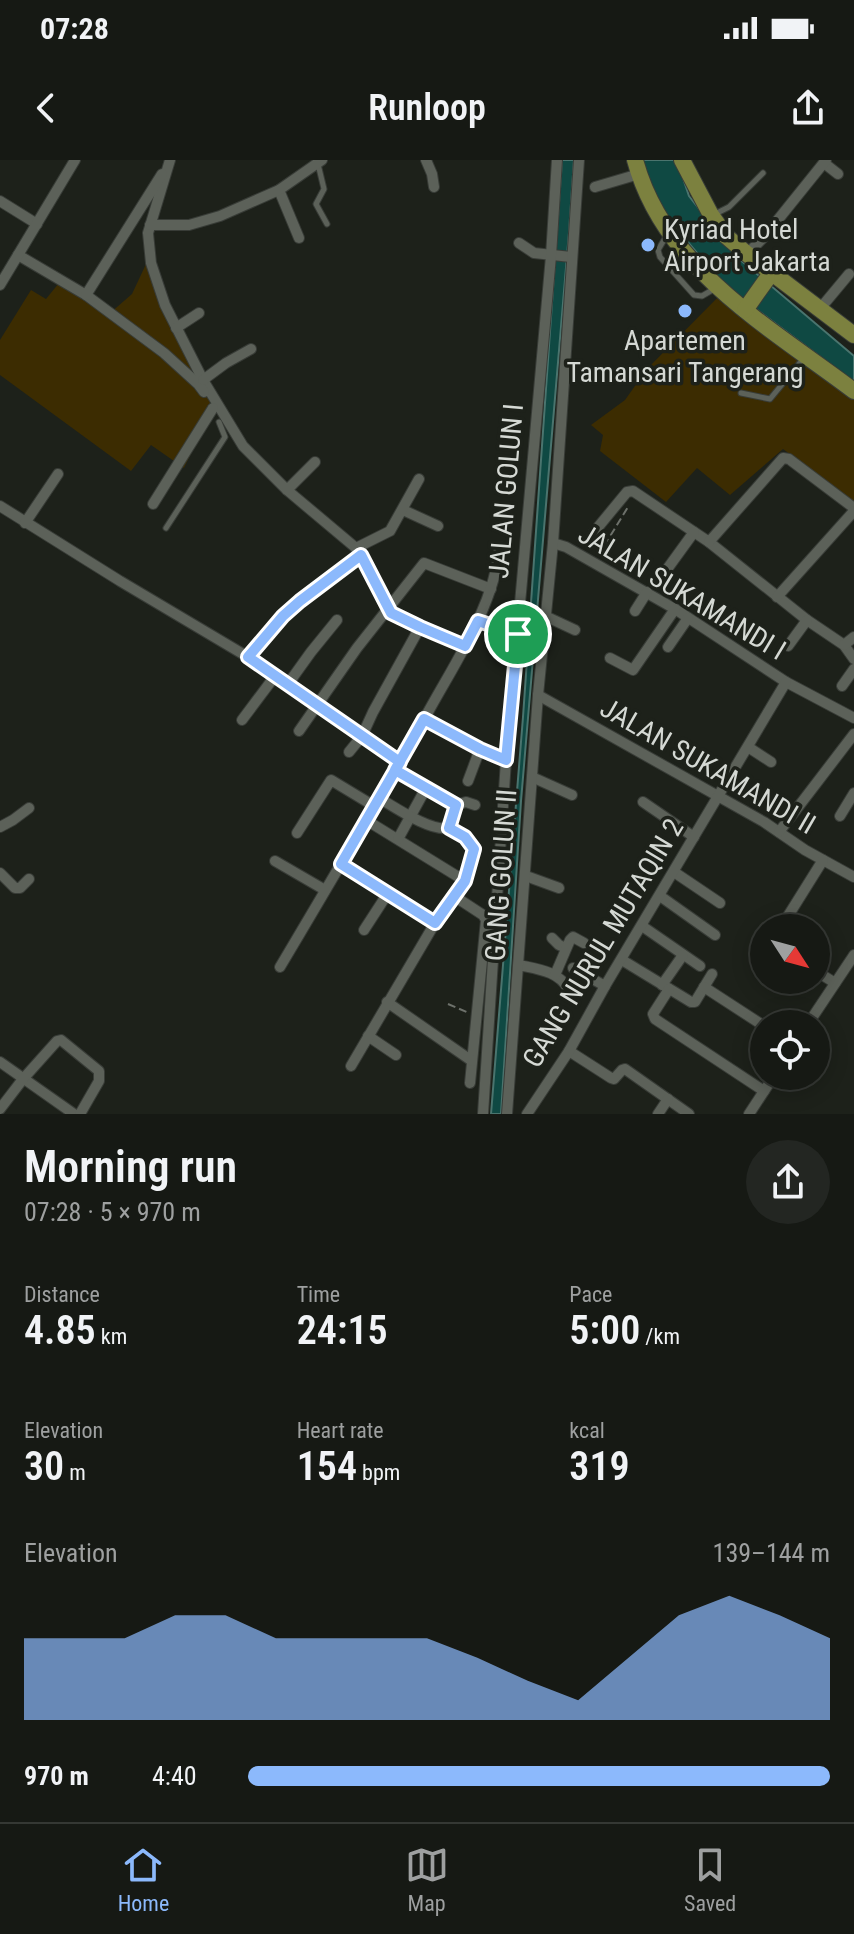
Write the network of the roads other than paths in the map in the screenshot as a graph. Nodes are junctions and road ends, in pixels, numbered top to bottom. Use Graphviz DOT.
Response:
graph roads {
  1 [pos="75,160"];
  2 [pos="426,160"];
  3 [pos="557,160"];
  4 [pos="579,160"];
  5 [pos="682,160"];
  6 [pos="320,161"];
  7 [pos="825,161"];
  8 [pos="169,163"];
  9 [pos="637,167"];
  10 [pos="763,173"];
  11 [pos="838,174"];
  12 [pos="434,187"];
  13 [pos="595,187"];
  14 [pos="279,190"];
  15 [pos="0,201"];
  16 [pos="711,215"];
  17 [pos="37,224"];
  18 [pos="327,224"];
  19 [pos="150,225"];
  20 [pos="299,238"];
  21 [pos="519,243"];
  22 [pos="18,255"];
  23 [pos="552,256"];
  24 [pos="570,257"];
  25 [pos="752,258"];
  26 [pos="849,274"];
  27 [pos="767,280"];
  28 [pos="0,285"];
  29 [pos="789,286"];
  30 [pos="86,295"];
  31 [pos="746,308"];
  32 [pos="819,310"];
  33 [pos="199,313"];
  34 [pos="176,328"];
  35 [pos="854,335"];
  36 [pos="251,349"];
  37 [pos="806,355"];
  38 [pos="203,380"];
  39 [pos="854,391"];
  40 [pos="741,393"];
  41 [pos="213,408"];
  42 [pos="219,422"];
  43 [pos="315,462"];
  44 [pos="58,474"];
  45 [pos="419,479"];
  46 [pos="287,490"];
  47 [pos="153,504"];
  48 [pos="0,506"];
  49 [pos="854,509"];
  50 [pos="403,510"];
  51 [pos="25,523"];
  52 [pos="438,526"];
  53 [pos="166,528"];
  54 [pos="594,532"];
  55 [pos="694,532"];
  56 [pos="709,542"];
  57 [pos="553,543"];
  58 [pos="500,547"];
  59 [pos="359,551"];
  60 [pos="657,583"];
  61 [pos="491,589"];
  62 [pos="647,592"];
  63 [pos="777,597"];
  64 [pos="388,608"];
  65 [pos="675,609"];
  66 [pos="635,611"];
  67 [pos="545,616"];
  68 [pos="688,618"];
  69 [pos="337,620"];
  70 [pos="807,620"];
  71 [pos="478,621"];
  72 [pos="420,627"];
  73 [pos="521,629"];
  74 [pos="575,630"];
  75 [pos="542,631"];
  76 [pos="854,637"];
  77 [pos="844,645"];
  78 [pos="465,646"];
  79 [pos="788,646"];
  80 [pos="668,647"];
  81 [pos="248,657"];
  82 [pos="610,658"];
  83 [pos="854,659"];
  84 [pos="854,669"];
  85 [pos="275,676"];
  86 [pos="786,682"];
  87 [pos="288,684"];
  88 [pos="842,686"];
  89 [pos="538,695"];
  90 [pos="317,704"];
  91 [pos="854,718"];
  92 [pos="424,719"];
  93 [pos="242,720"];
  94 [pos="299,731"];
  95 [pos="854,734"];
  96 [pos="362,736"];
  97 [pos="748,747"];
  98 [pos="480,749"];
  99 [pos="349,752"];
  100 [pos="506,760"];
  101 [pos="771,762"];
  102 [pos="398,766"];
  103 [pos="532,777"];
  104 [pos="468,781"];
  105 [pos="426,788"];
  106 [pos="854,793"];
  107 [pos="572,795"];
  108 [pos="718,796"];
  109 [pos="377,802"];
  110 [pos="643,802"];
  111 [pos="456,805"];
  112 [pos="475,805"];
  113 [pos="29,808"];
  114 [pos="410,816"];
  115 [pos="840,816"];
  116 [pos="366,820"];
  117 [pos="0,827"];
  118 [pos="449,828"];
  119 [pos="779,832"];
  120 [pos="297,833"];
  121 [pos="694,837"];
  122 [pos="398,839"];
  123 [pos="823,860"];
  124 [pos="275,861"];
  125 [pos="341,864"];
  126 [pos="674,872"];
  127 [pos="0,873"];
  128 [pos="526,876"];
  129 [pos="854,877"];
  130 [pos="29,879"];
  131 [pos="465,881"];
  132 [pos="559,888"];
  133 [pos="325,890"];
  134 [pos="388,893"];
  135 [pos="454,896"];
  136 [pos="660,896"];
  137 [pos="720,903"];
  138 [pos="789,914"];
  139 [pos="435,923"];
  140 [pos="642,926"];
  141 [pos="364,930"];
  142 [pos="715,935"];
  143 [pos="552,938"];
  144 [pos="584,943"];
  145 [pos="566,948"];
  146 [pos="683,955"];
  147 [pos="622,960"];
  148 [pos="852,961"];
  149 [pos="519,965"];
  150 [pos="700,966"];
  151 [pos="280,967"];
  152 [pos="573,968"];
  153 [pos="712,974"];
  154 [pos="555,975"];
  155 [pos="830,980"];
  156 [pos="835,983"];
  157 [pos="605,986"];
  158 [pos="665,987"];
  159 [pos="704,987"];
  160 [pos="568,989"];
  161 [pos="387,1002"];
  162 [pos="817,1010"];
  163 [pos="750,1017"];
  164 [pos="368,1036"];
  165 [pos="569,1051"];
  166 [pos="396,1055"];
  167 [pos="472,1061"];
  168 [pos="0,1062"];
  169 [pos="351,1066"];
  170 [pos="23,1079"];
  171 [pos="470,1083"];
  172 [pos="764,1091"];
  173 [pos="668,1099"];
  174 [pos="0,1109"];
  175 [pos="77,1114"];
  176 [pos="483,1114"];
  177 [pos="507,1114"];
  178 [pos="527,1114"];
  179 [pos="658,1114"];
  180 [pos="689,1114"];
  181 [pos="749,1114"];
  1 -- 17 [label="street"];
  2 -- 12 [label="street"];
  3 -- 23 [label="street, JALAN GOLUN I"];
  4 -- 24 [label="street, GANG GOLUN II"];
  5 -- 16 [label="main road"];
  6 -- 14 [label="street"];
  6 -- 18 [label="lane"];
  7 -- 11 [label="street"];
  7 -- 25 [label="street"];
  8 -- 19 [label="street"];
  8 -- 30 [label="street"];
  9 -- 13 [label="street"];
  9 -- 31 [label="main road"];
  10 -- 16 [label="lane"];
  14 -- 19 [label="street"];
  14 -- 20 [label="street"];
  15 -- 17 [label="street"];
  16 -- 25 [label="main road"];
  17 -- 22 [label="street"];
  19 -- 34 [label="street"];
  21 -- 23 [label="street"];
  22 -- 28 [label="street"];
  22 -- 30 [label="street"];
  23 -- 24 [label="street"];
  23 -- 73 [label="street, JALAN GOLUN I"];
  24 -- 57 [label="street, GANG GOLUN II"];
  25 -- 27 [label="main road"];
  25 -- 29 [label="main road"];
  26 -- 32 [label="street"];
  27 -- 29 [label="main road"];
  27 -- 31 [label="main road"];
  29 -- 32 [label="main road"];
  30 -- 41 [label="street"];
  31 -- 37 [label="main road"];
  32 -- 35 [label="main road"];
  33 -- 34 [label="street"];
  34 -- 38 [label="street"];
  36 -- 38 [label="street"];
  37 -- 39 [label="main road"];
  37 -- 40 [label="lane"];
  38 -- 46 [label="street"];
  41 -- 42 [label="street"];
  41 -- 47 [label="street"];
  42 -- 53 [label="lane"];
  43 -- 46 [label="street"];
  44 -- 51 [label="street"];
  45 -- 50 [label="street"];
  46 -- 59 [label="street"];
  48 -- 51 [label="street"];
  49 -- 56 [label="street"];
  49 -- 63 [label="street"];
  50 -- 52 [label="street"];
  50 -- 59 [label="street"];
  51 -- 81 [label="street"];
  54 -- 55 [label="street"];
  55 -- 56 [label="street"];
  55 -- 60 [label="street"];
  56 -- 63 [label="street"];
  57 -- 62 [label="street, JALAN SUKAMANDI I"];
  57 -- 67 [label="street, GANG GOLUN II"];
  58 -- 61 [label="street"];
  59 -- 64 [label="street"];
  59 -- 81 [label="street"];
  61 -- 64 [label="street"];
  61 -- 71 [label="street"];
  62 -- 65 [label="street, JALAN SUKAMANDI I"];
  62 -- 66 [label="street"];
  63 -- 70 [label="street"];
  64 -- 72 [label="street"];
  64 -- 90 [label="street"];
  65 -- 68 [label="street, JALAN SUKAMANDI I"];
  65 -- 82 [label="street"];
  67 -- 74 [label="street"];
  67 -- 75 [label="street, GANG GOLUN II"];
  68 -- 80 [label="street"];
  68 -- 86 [label="street, JALAN SUKAMANDI I"];
  69 -- 87 [label="street"];
  70 -- 77 [label="street"];
  70 -- 79 [label="street"];
  71 -- 73 [label="street"];
  71 -- 78 [label="street"];
  72 -- 78 [label="street"];
  72 -- 96 [label="street"];
  73 -- 75 [label="street"];
  73 -- 100 [label="street, JALAN GOLUN I"];
  75 -- 89 [label="street, GANG GOLUN II"];
  76 -- 77 [label="street"];
  77 -- 83 [label="street"];
  78 -- 92 [label="street"];
  81 -- 85 [label="street"];
  84 -- 88 [label="street"];
  85 -- 87 [label="street"];
  85 -- 93 [label="street"];
  86 -- 91 [label="street, JALAN SUKAMANDI I"];
  86 -- 97 [label="street, GANG NURUL MUTAQIN 2"];
  87 -- 90 [label="street"];
  89 -- 103 [label="street, GANG GOLUN II"];
  89 -- 108 [label="street, JALAN SUKAMANDI II"];
  90 -- 94 [label="street"];
  90 -- 96 [label="street"];
  92 -- 98 [label="street"];
  92 -- 102 [label="street"];
  95 -- 119 [label="street"];
  96 -- 99 [label="street"];
  96 -- 102 [label="street"];
  97 -- 101 [label="street"];
  97 -- 108 [label="street, GANG NURUL MUTAQIN 2"];
  98 -- 100 [label="street"];
  98 -- 104 [label="street"];
  100 -- 176 [label="street, JALAN GOLUN I"];
  102 -- 105 [label="street"];
  102 -- 109 [label="street"];
  103 -- 107 [label="street"];
  103 -- 128 [label="street, GANG GOLUN II"];
  105 -- 111 [label="street"];
  105 -- 114 [label="street"];
  106 -- 115 [label="street"];
  108 -- 119 [label="street, JALAN SUKAMANDI II"];
  108 -- 121 [label="street, GANG NURUL MUTAQIN 2"];
  109 -- 114 [label="street"];
  109 -- 116 [label="street"];
  109 -- 120 [label="street"];
  110 -- 121 [label="street"];
  111 -- 112 [label="street"];
  111 -- 118 [label="street"];
  113 -- 117 [label="street"];
  114 -- 118 [label="street"];
  114 -- 122 [label="street"];
  116 -- 122 [label="street"];
  116 -- 125 [label="street"];
  118 -- 131 [label="street"];
  119 -- 123 [label="street, JALAN SUKAMANDI II"];
  121 -- 126 [label="street, GANG NURUL MUTAQIN 2"];
  122 -- 131 [label="street"];
  123 -- 129 [label="street, JALAN SUKAMANDI II"];
  123 -- 138 [label="street"];
  124 -- 133 [label="street"];
  125 -- 133 [label="street"];
  125 -- 134 [label="street"];
  126 -- 136 [label="street, GANG NURUL MUTAQIN 2"];
  126 -- 137 [label="street"];
  127 -- 130 [label="street"];
  128 -- 132 [label="street"];
  128 -- 149 [label="street, GANG GOLUN II"];
  131 -- 135 [label="street"];
  133 -- 151 [label="street"];
  134 -- 139 [label="street"];
  134 -- 141 [label="street"];
  135 -- 139 [label="street"];
  135 -- 167 [label="street"];
  136 -- 140 [label="street, GANG NURUL MUTAQIN 2"];
  136 -- 142 [label="street"];
  139 -- 161 [label="street"];
  140 -- 146 [label="street"];
  140 -- 147 [label="street, GANG NURUL MUTAQIN 2"];
  143 -- 145 [label="street"];
  144 -- 145 [label="street"];
  145 -- 154 [label="street"];
  146 -- 150 [label="street"];
  146 -- 158 [label="street"];
  147 -- 157 [label="street, GANG NURUL MUTAQIN 2"];
  147 -- 158 [label="street"];
  148 -- 156 [label="street"];
  149 -- 154 [label="street"];
  149 -- 177 [label="street, GANG GOLUN II"];
  152 -- 157 [label="street"];
  153 -- 159 [label="street"];
  154 -- 160 [label="street"];
  155 -- 156 [label="street"];
  156 -- 162 [label="street"];
  157 -- 165 [label="street, GANG NURUL MUTAQIN 2"];
  158 -- 159 [label="street"];
  158 -- 172 [label="street"];
  159 -- 163 [label="street"];
  161 -- 164 [label="street"];
  161 -- 167 [label="street"];
  164 -- 166 [label="street"];
  164 -- 169 [label="street"];
  165 -- 173 [label="street"];
  165 -- 178 [label="street, GANG NURUL MUTAQIN 2"];
  167 -- 171 [label="street"];
  168 -- 170 [label="street"];
  170 -- 174 [label="street"];
  170 -- 175 [label="street"];
  170 -- 175 [label="street"];
  172 -- 181 [label="street"];
  173 -- 179 [label="street"];
  173 -- 180 [label="street"];
}
